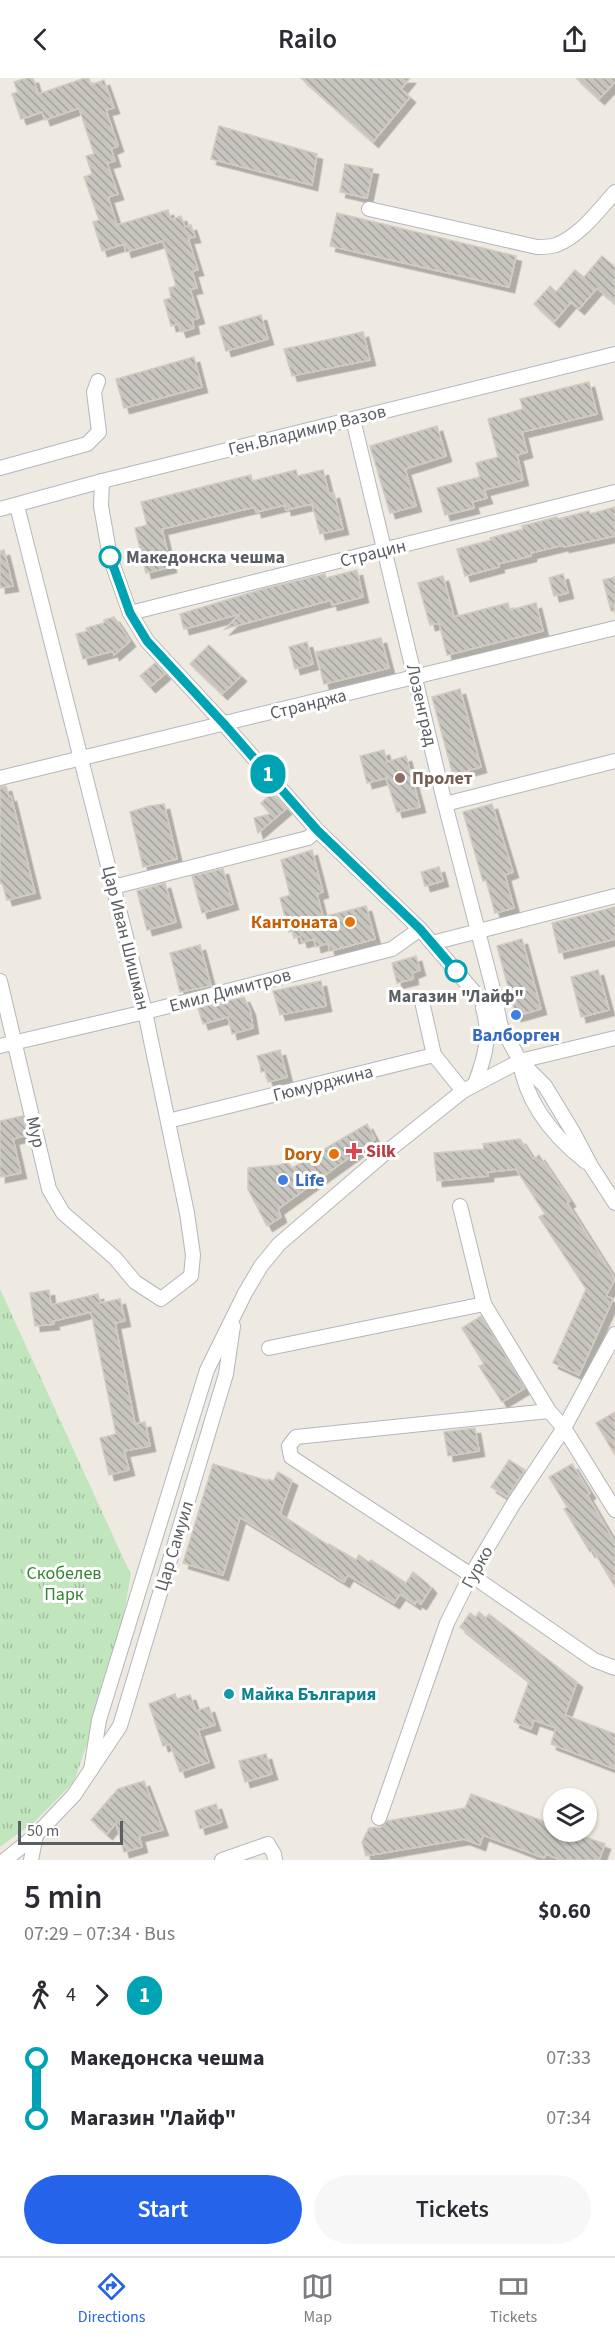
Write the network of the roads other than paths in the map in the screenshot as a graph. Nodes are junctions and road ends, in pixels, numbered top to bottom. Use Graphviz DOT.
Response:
graph roads {
  1 [pos="615,192"];
  2 [pos="369,209"];
  3 [pos="615,354"];
  4 [pos="98,381"];
  5 [pos="353,419"];
  6 [pos="0,468"];
  7 [pos="102,481"];
  8 [pos="615,492"];
  9 [pos="17,506"];
  10 [pos="0,509"];
  11 [pos="385,550"];
  12 [pos="130,613"];
  13 [pos="615,628"];
  14 [pos="415,678"];
  15 [pos="224,724"];
  16 [pos="81,759"];
  17 [pos="615,761"];
  18 [pos="0,778"];
  19 [pos="445,804"];
  20 [pos="317,830"];
  21 [pos="113,887"];
  22 [pos="615,896"];
  23 [pos="420,929"];
  24 [pos="478,929"];
  25 [pos="432,943"];
  26 [pos="0,981"];
  27 [pos="481,1000"];
  28 [pos="423,1006"];
  29 [pos="145,1012"];
  30 [pos="501,1026"];
  31 [pos="615,1038"];
  32 [pos="15,1043"];
  33 [pos="0,1046"];
  34 [pos="434,1055"];
  35 [pos="520,1061"];
  36 [pos="469,1087"];
  37 [pos="168,1121"];
  38 [pos="615,1203"];
  39 [pos="460,1206"];
  40 [pos="115,1258"];
  41 [pos="484,1304"];
  42 [pos="235,1313"];
  43 [pos="615,1334"];
  44 [pos="269,1348"];
  45 [pos="549,1411"];
  46 [pos="564,1428"];
  47 [pos="615,1510"];
  48 [pos="471,1575"];
  49 [pos="615,1668"];
  50 [pos="91,1770"];
  51 [pos="379,1818"];
  52 [pos="36,1835"];
  53 [pos="5,1860"];
  54 [pos="31,1860"];
  55 [pos="222,1860"];
  56 [pos="275,1860"];
  1 -- 2 [label="street"];
  3 -- 5 [label="street, Ген.Владимир Вазов"];
  4 -- 6 [label="street"];
  5 -- 7 [label="street, Ген.Владимир Вазов"];
  5 -- 11 [label="street, Лозенград"];
  7 -- 9 [label="street, Ген.Владимир Вазов"];
  7 -- 12 [label="street"];
  8 -- 11 [label="street, Страцин"];
  9 -- 10 [label="street, Ген.Владимир Вазов"];
  9 -- 16 [label="street, Цар Иван Шишман"];
  11 -- 12 [label="street, Страцин"];
  11 -- 14 [label="street, Лозенград"];
  12 -- 15 [label="street"];
  13 -- 14 [label="street, Странджа"];
  14 -- 15 [label="street, Странджа"];
  14 -- 19 [label="street, Лозенград"];
  15 -- 16 [label="street, Странджа"];
  15 -- 20 [label="street"];
  16 -- 18 [label="street, Странджа"];
  16 -- 21 [label="street, Цар Иван Шишман"];
  17 -- 19 [label="street"];
  19 -- 24 [label="street, Лозенград"];
  20 -- 21 [label="street"];
  20 -- 23 [label="street"];
  21 -- 29 [label="street, Цар Иван Шишман"];
  22 -- 24 [label="street"];
  23 -- 25 [label="street"];
  23 -- 29 [label="street, Емил Димитров"];
  24 -- 25 [label="street"];
  24 -- 30 [label="street, Лозенград"];
  25 -- 27 [label="street"];
  26 -- 32 [label="street, Мур"];
  27 -- 30 [label="street"];
  27 -- 36 [label="street"];
  28 -- 34 [label="street"];
  29 -- 32 [label="street, Емил Димитров"];
  29 -- 37 [label="street, Цар Иван Шишман"];
  30 -- 35 [label="street"];
  31 -- 35 [label="street, Цар Самуил"];
  32 -- 33 [label="street, Емил Димитров"];
  32 -- 40 [label="street, Мур"];
  34 -- 36 [label="street"];
  34 -- 37 [label="street, Гюмурджина"];
  35 -- 36 [label="street, Цар Самуил"];
  35 -- 38 [label="street"];
  36 -- 42 [label="street, Цар Самуил"];
  37 -- 40 [label="street, Цар Иван Шишман"];
  39 -- 41 [label="street"];
  41 -- 44 [label="street"];
  41 -- 45 [label="street"];
  42 -- 50 [label="street, Цар Самуил"];
  42 -- 50 [label="street, Цар Самуил"];
  43 -- 46 [label="street, Гурко"];
  45 -- 46 [label="street"];
  45 -- 48 [label="street"];
  46 -- 47 [label="street"];
  46 -- 48 [label="street, Гурко"];
  48 -- 49 [label="street"];
  48 -- 51 [label="street, Гурко"];
  50 -- 52 [label="street, Цар Самуил"];
  52 -- 53 [label="street, Цар Самуил"];
  52 -- 54 [label="street"];
  55 -- 56 [label="street"];
}
